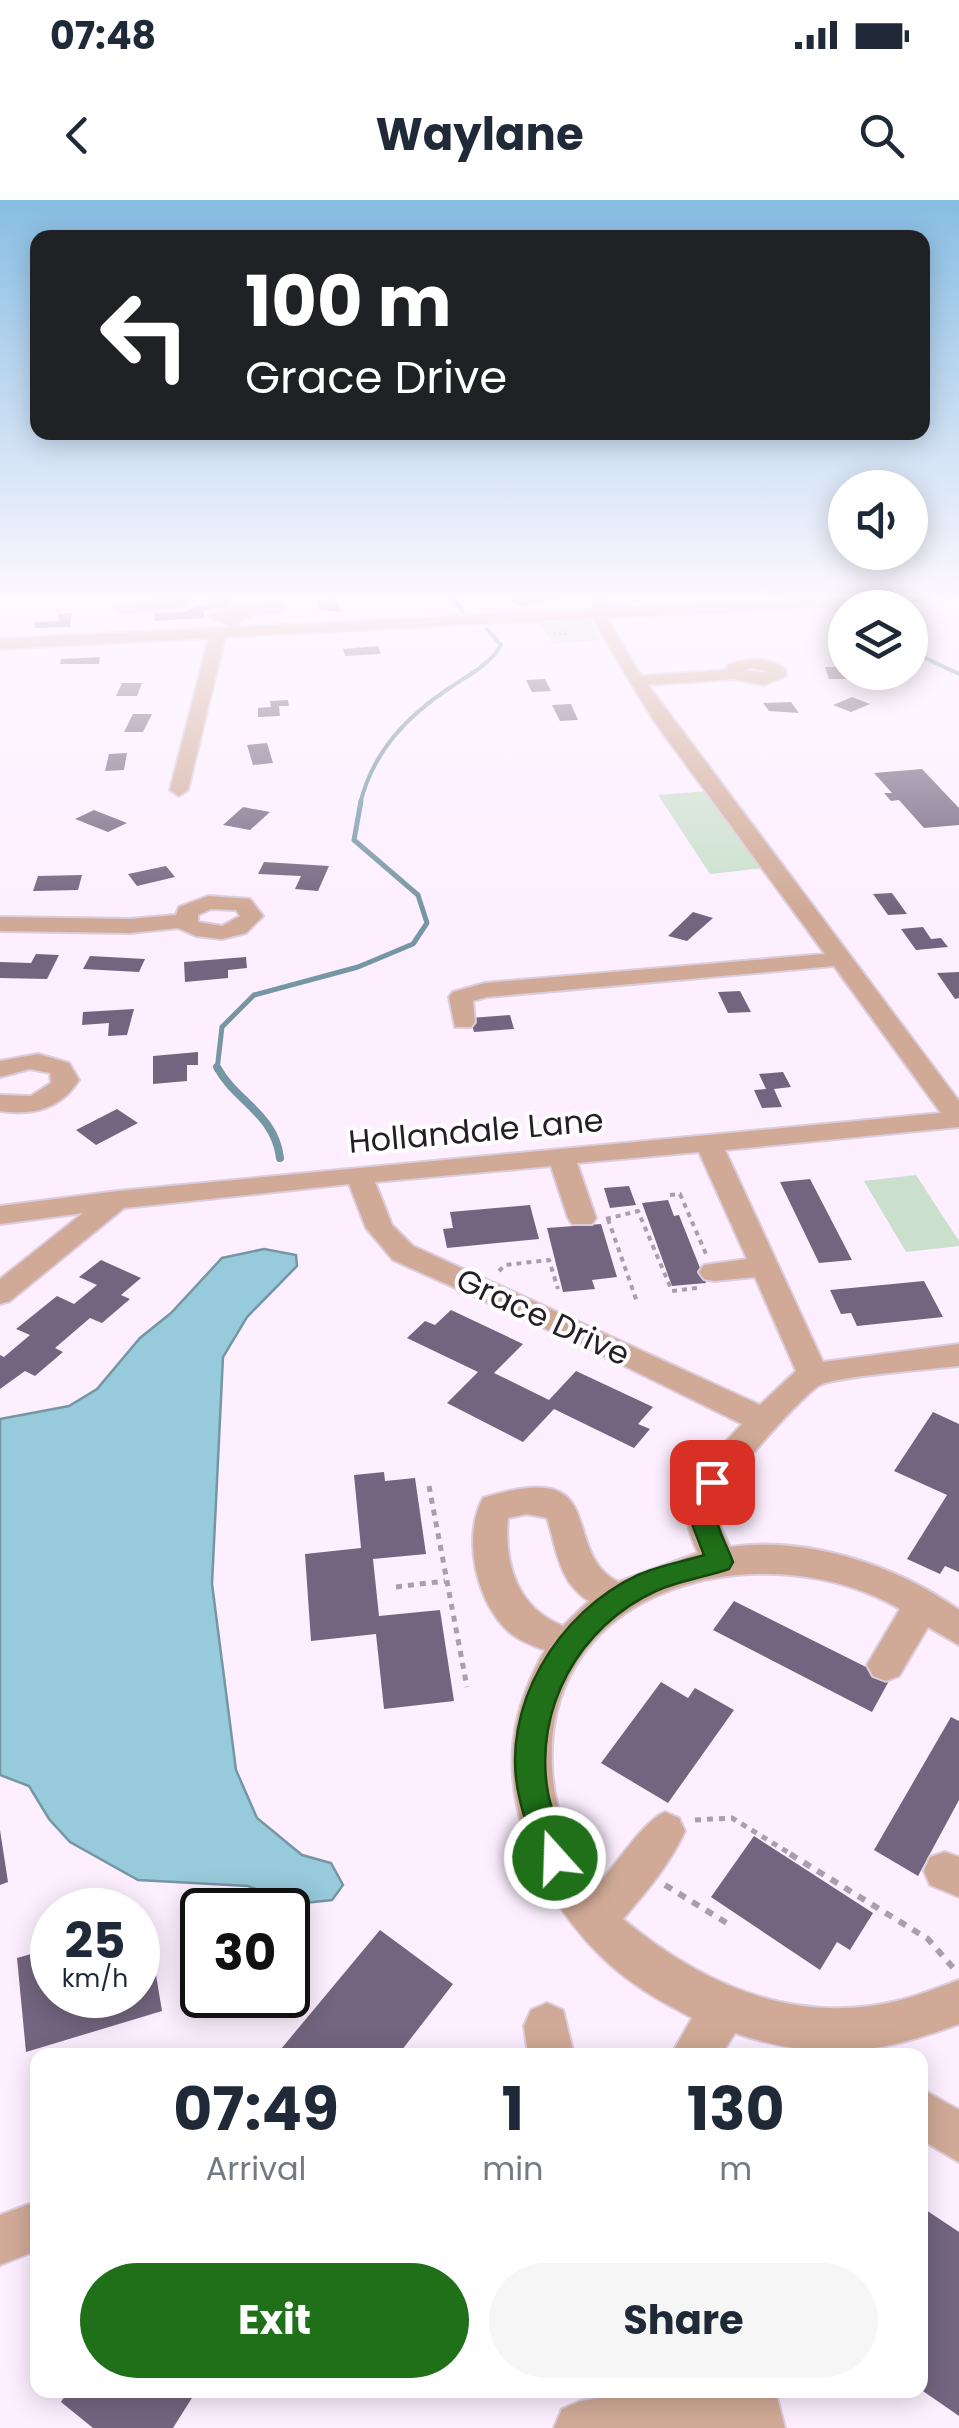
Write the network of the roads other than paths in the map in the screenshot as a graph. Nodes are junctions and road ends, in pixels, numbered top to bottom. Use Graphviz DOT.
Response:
graph roads {
  1 [pos="202,701"];
  2 [pos="651,701"];
  3 [pos="180,790"];
  4 [pos="184,920"];
  5 [pos="0,924"];
  6 [pos="842,959"];
  7 [pos="463,1022"];
  8 [pos="0,1070"];
  9 [pos="0,1103"];
  10 [pos="959,1119"];
  11 [pos="710,1146"];
  12 [pos="562,1158"];
  13 [pos="360,1176"];
  14 [pos="118,1200"];
  15 [pos="0,1216"];
  16 [pos="595,1218"];
  17 [pos="762,1267"];
  18 [pos="708,1280"];
  19 [pos="0,1294"];
  20 [pos="959,1355"];
  21 [pos="812,1374"];
  22 [pos="764,1422"];
  23 [pos="720,1562"];
  24 [pos="618,1598"];
  25 [pos="922,1604"];
  26 [pos="959,1630"];
  27 [pos="570,1644"];
  28 [pos="886,1664"];
  29 [pos="665,1831"];
  30 [pos="594,1920"];
  31 [pos="725,2010"];
  32 [pos="951,2015"];
  33 [pos="798,2028"];
  34 [pos="699,2048"];
  35 [pos="828,2048"];
  36 [pos="928,2117"];
  37 [pos="959,2138"];
  38 [pos="30,2228"];
  39 [pos="0,2240"];
  40 [pos="752,2405"];
  41 [pos="580,2428"];
  1 -- 3 [label="street"];
  2 -- 6 [label="street"];
  4 -- 5 [label="street"];
  6 -- 7 [label="street"];
  6 -- 10 [label="street"];
  8 -- 9 [label="street"];
  10 -- 11 [label="street, Hollandale Lane"];
  11 -- 12 [label="street, Hollandale Lane"];
  11 -- 17 [label="street"];
  12 -- 13 [label="street, Hollandale Lane"];
  12 -- 16 [label="street"];
  13 -- 14 [label="street, Hollandale Lane"];
  13 -- 22 [label="street, Grace Drive"];
  14 -- 15 [label="street, Hollandale Lane"];
  14 -- 19 [label="street"];
  17 -- 18 [label="street"];
  17 -- 21 [label="street"];
  20 -- 21 [label="street"];
  21 -- 22 [label="street"];
  22 -- 23 [label="street"];
  23 -- 24 [label="street"];
  23 -- 25 [label="street"];
  24 -- 27 [label="street"];
  24 -- 27 [label="street"];
  25 -- 26 [label="street"];
  25 -- 28 [label="street"];
  27 -- 30 [label="street"];
  29 -- 30 [label="street"];
  30 -- 31 [label="street"];
  31 -- 33 [label="street"];
  31 -- 34 [label="street"];
  32 -- 33 [label="street"];
  33 -- 35 [label="street"];
  36 -- 37 [label="street"];
  38 -- 39 [label="street"];
  40 -- 41 [label="street"];
}
